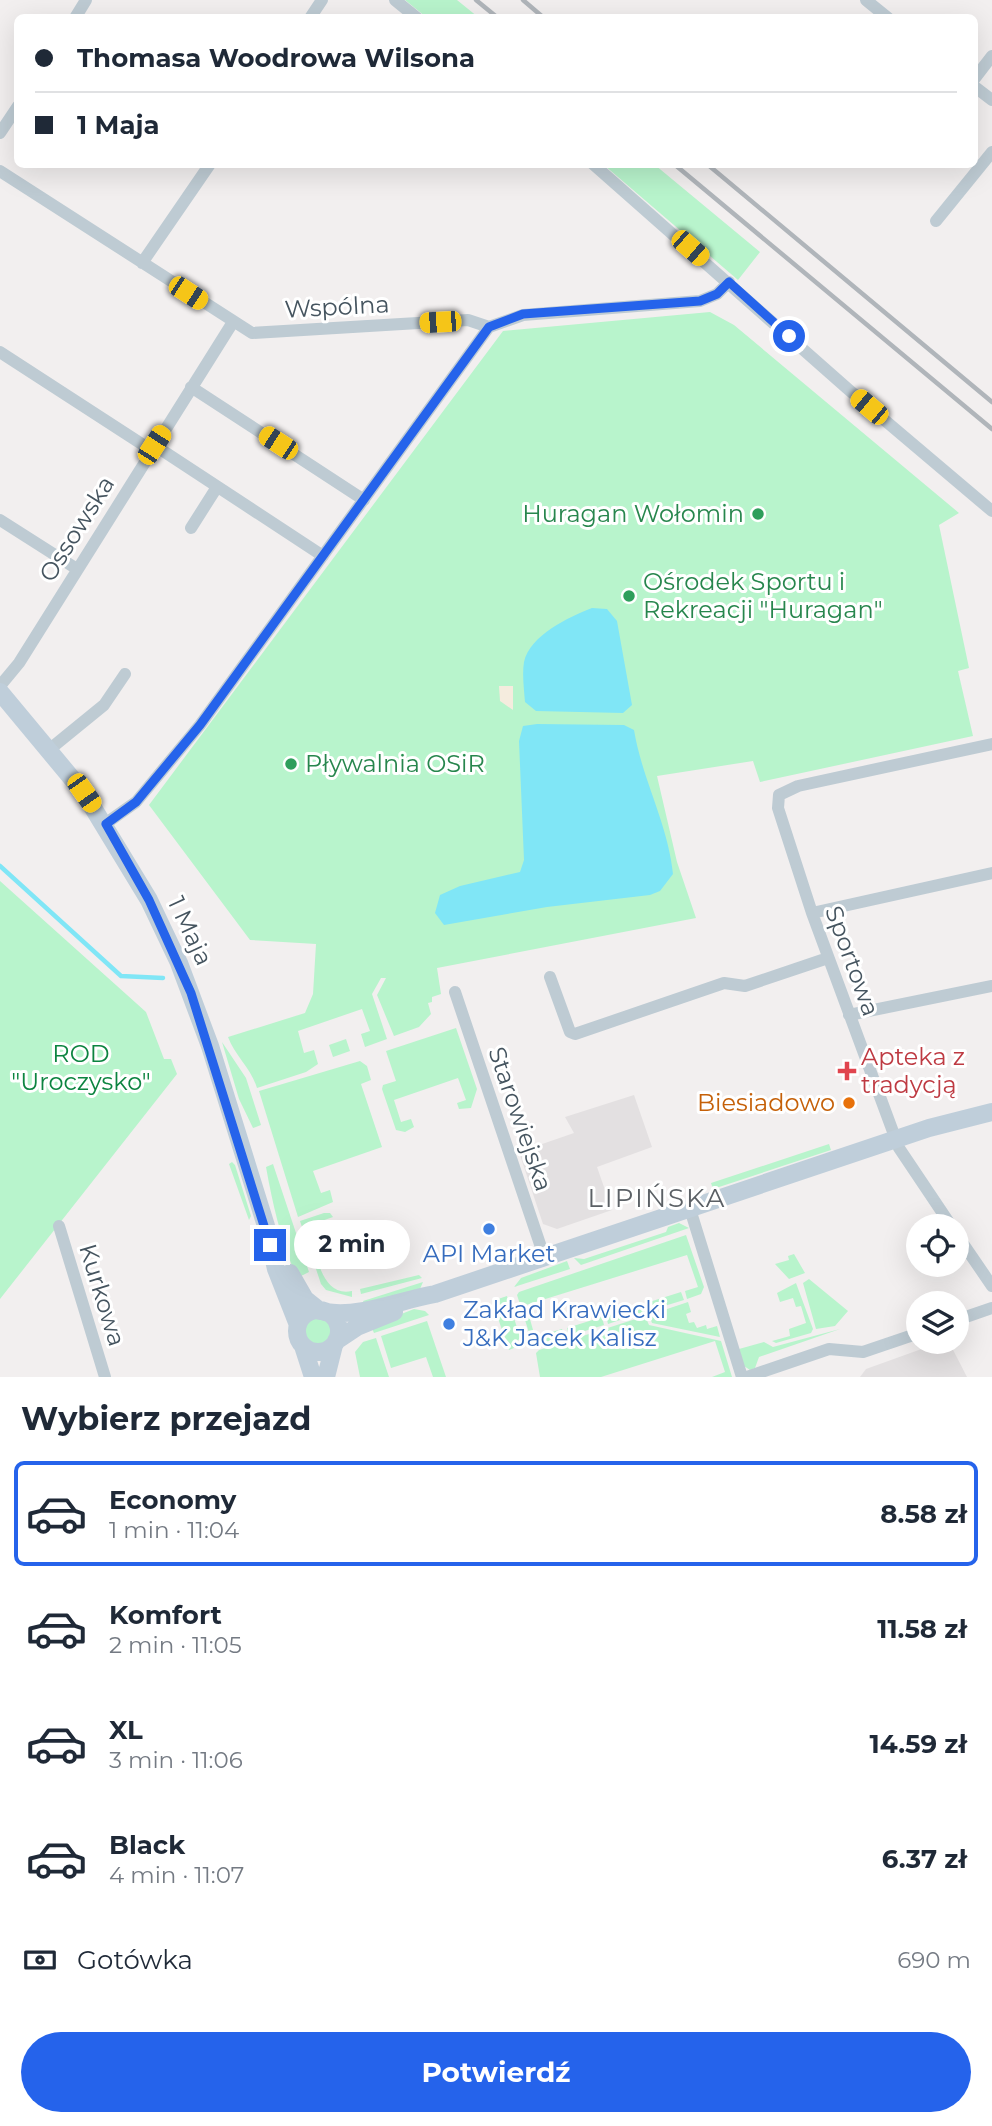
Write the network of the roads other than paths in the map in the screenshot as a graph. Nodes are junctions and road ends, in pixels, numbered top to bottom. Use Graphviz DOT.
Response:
graph roads {
  1 [pos="396,0"];
  2 [pos="866,0"];
  3 [pos="412,14"];
  4 [pos="883,14"];
  5 [pos="992,56"];
  6 [pos="978,74"];
  7 [pos="978,89"];
  8 [pos="992,100"];
  9 [pos="14,112"];
  10 [pos="0,133"];
  11 [pos="992,152"];
  12 [pos="207,168"];
  13 [pos="598,168"];
  14 [pos="0,171"];
  15 [pos="936,221"];
  16 [pos="142,263"];
  17 [pos="729,282"];
  18 [pos="233,322"];
  19 [pos="489,327"];
  20 [pos="0,352"];
  21 [pos="191,387"];
  22 [pos="153,448"];
  23 [pos="217,487"];
  24 [pos="364,500"];
  25 [pos="992,511"];
  26 [pos="0,520"];
  27 [pos="191,528"];
  28 [pos="323,556"];
  29 [pos="77,569"];
  30 [pos="125,674"];
  31 [pos="0,686"];
  32 [pos="0,692"];
  33 [pos="992,744"];
  34 [pos="50,749"];
  35 [pos="106,824"];
  36 [pos="992,873"];
  37 [pos="812,913"];
  38 [pos="828,958"];
  39 [pos="551,977"];
  40 [pos="992,986"];
  41 [pos="455,992"];
  42 [pos="849,1015"];
  43 [pos="992,1112"];
  44 [pos="895,1139"];
  45 [pos="690,1209"];
  46 [pos="943,1214"];
  47 [pos="58,1226"];
  48 [pos="266,1226"];
  49 [pos="969,1252"];
  50 [pos="545,1259"];
  51 [pos="992,1286"];
  52 [pos="435,1294"];
  53 [pos="992,1308"];
  54 [pos="322,1311"];
  55 [pos="969,1316"];
  56 [pos="298,1325"];
  57 [pos="906,1337"];
  58 [pos="335,1343"];
  59 [pos="303,1346"];
  60 [pos="105,1377"];
  61 [pos="313,1377"];
  62 [pos="326,1377"];
  63 [pos="744,1377"];
  1 -- 3 [label="street"];
  2 -- 4 [label="street"];
  5 -- 6 [label="street"];
  7 -- 8 [label="street"];
  9 -- 10 [label="street"];
  11 -- 15 [label="street"];
  12 -- 16 [label="street"];
  13 -- 17 [label="street"];
  14 -- 16 [label="street, Wspólna"];
  16 -- 18 [label="street, Wspólna"];
  17 -- 19 [label="street"];
  17 -- 25 [label="street"];
  18 -- 19 [label="street, Wspólna"];
  18 -- 21 [label="street, Ossowska"];
  19 -- 24 [label="street"];
  20 -- 22 [label="street"];
  21 -- 22 [label="street, Ossowska"];
  21 -- 24 [label="street"];
  22 -- 23 [label="street"];
  22 -- 29 [label="street, Ossowska"];
  23 -- 27 [label="street"];
  23 -- 28 [label="street"];
  24 -- 28 [label="street"];
  26 -- 29 [label="street"];
  28 -- 35 [label="street"];
  29 -- 31 [label="street, Ossowska"];
  30 -- 34 [label="street"];
  32 -- 34 [label="main road, 1 Maja"];
  33 -- 37 [label="street, Sportowa"];
  34 -- 35 [label="main road, 1 Maja"];
  35 -- 48 [label="main road, 1 Maja"];
  36 -- 37 [label="street"];
  37 -- 38 [label="street, Sportowa"];
  38 -- 39 [label="street"];
  38 -- 42 [label="street, Sportowa"];
  40 -- 42 [label="street"];
  41 -- 50 [label="street, Starowiejska"];
  42 -- 44 [label="street, Sportowa"];
  43 -- 44 [label="main road"];
  44 -- 45 [label="main road"];
  44 -- 46 [label="street"];
  45 -- 50 [label="main road"];
  45 -- 63 [label="street"];
  47 -- 60 [label="street, Kurkowa"];
  48 -- 54 [label="main road, 1 Maja"];
  48 -- 56 [label="main road, 1 Maja"];
  49 -- 51 [label="street"];
  50 -- 52 [label="main road"];
  52 -- 54 [label="main road"];
  52 -- 58 [label="main road"];
  53 -- 55 [label="street"];
  54 -- 56 [label="main road"];
  54 -- 58 [label="main road"];
  56 -- 59 [label="main road"];
  57 -- 63 [label="street"];
  58 -- 59 [label="main road"];
  58 -- 62 [label="main road"];
  59 -- 61 [label="main road"];
}
